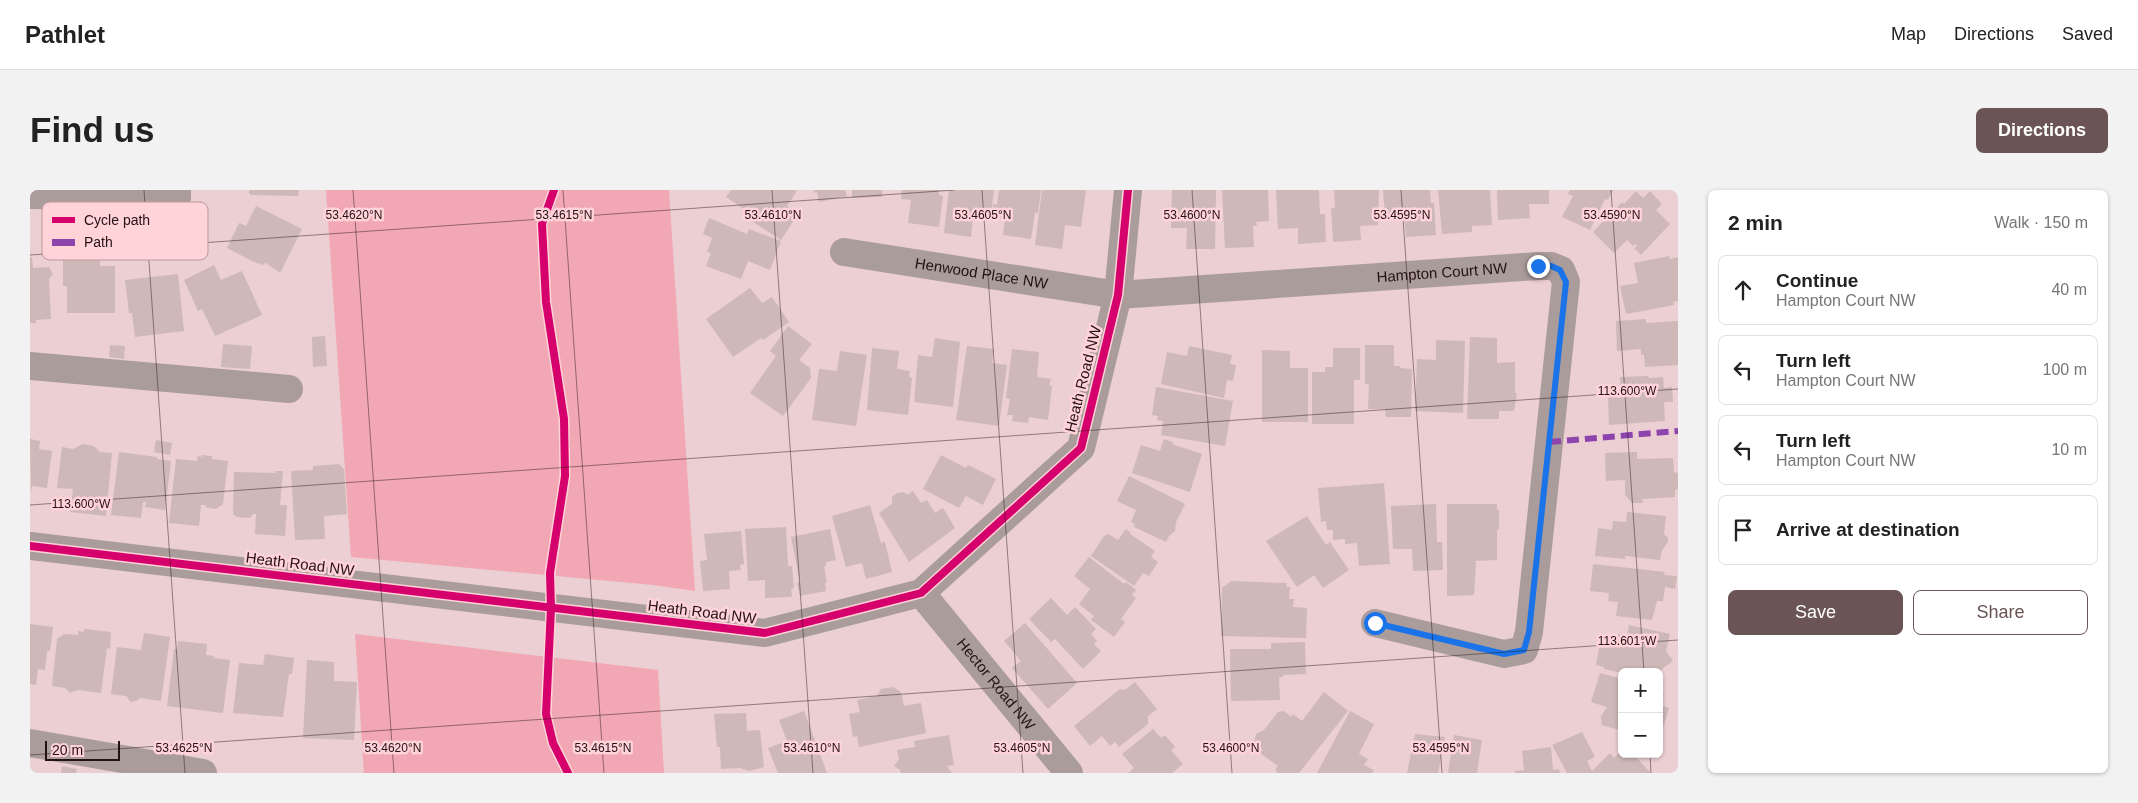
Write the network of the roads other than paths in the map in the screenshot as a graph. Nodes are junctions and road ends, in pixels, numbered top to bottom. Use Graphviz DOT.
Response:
graph roads {
  1 [pos="176,190"];
  2 [pos="1128,190"];
  3 [pos="30,195"];
  4 [pos="844,252"];
  5 [pos="1118,295"];
  6 [pos="30,366"];
  7 [pos="289,389"];
  8 [pos="30,546"];
  9 [pos="921,594"];
  10 [pos="1375,623"];
  11 [pos="30,742"];
  12 [pos="203,773"];
  13 [pos="1070,773"];
  1 -- 3 [label="street"];
  2 -- 5 [label="street, Heath Road NW"];
  4 -- 5 [label="street, Henwood Place NW"];
  5 -- 9 [label="street, Heath Road NW"];
  5 -- 10 [label="street, Hampton Court NW"];
  6 -- 7 [label="street"];
  8 -- 9 [label="street, Heath Road NW"];
  9 -- 13 [label="street, Hector Road NW"];
  11 -- 12 [label="street"];
}
